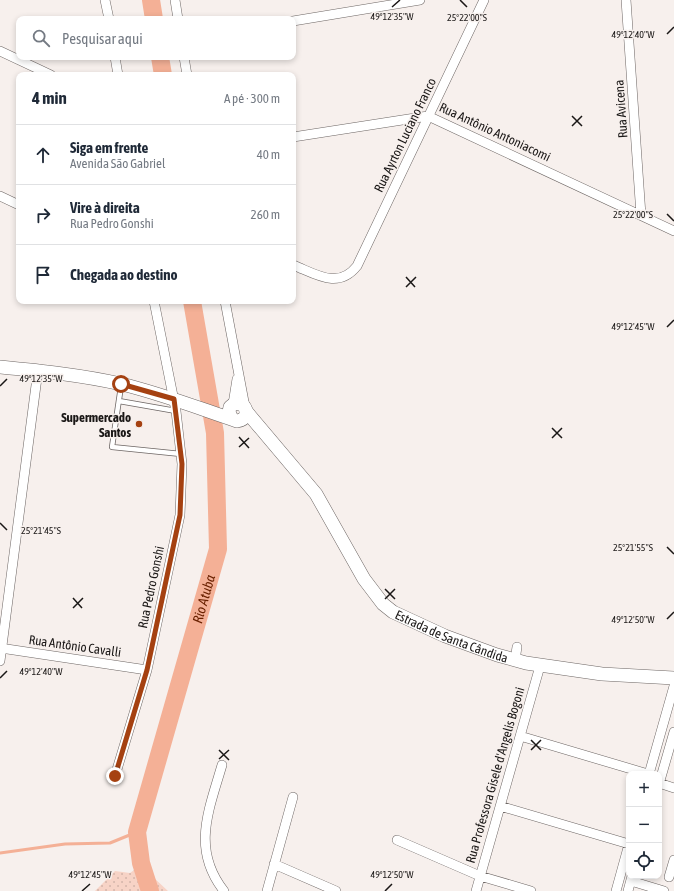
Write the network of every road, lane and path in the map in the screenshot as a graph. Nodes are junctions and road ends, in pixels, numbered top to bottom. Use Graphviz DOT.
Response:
graph roads {
  1 [pos="105,0"];
  2 [pos="175,0"];
  3 [pos="420,0"];
  4 [pos="484,0"];
  5 [pos="626,0"];
  6 [pos="108,16"];
  7 [pos="178,16"];
  8 [pos="296,21"];
  9 [pos="0,51"];
  10 [pos="16,59"];
  11 [pos="19,60"];
  12 [pos="116,60"];
  13 [pos="185,60"];
  14 [pos="45,72"];
  15 [pos="118,72"];
  16 [pos="187,72"];
  17 [pos="428,116"];
  18 [pos="296,137"];
  19 [pos="0,196"];
  20 [pos="16,204"];
  21 [pos="641,215"];
  22 [pos="674,231"];
  23 [pos="296,266"];
  24 [pos="155,304"];
  25 [pos="226,304"];
  26 [pos="0,367"];
  27 [pos="38,370"];
  28 [pos="121,384"];
  29 [pos="119,401"];
  30 [pos="175,405"];
  31 [pos="237,412"];
  32 [pos="181,454"];
  33 [pos="517,647"];
  34 [pos="1,648"];
  35 [pos="515,660"];
  36 [pos="0,661"];
  37 [pos="540,666"];
  38 [pos="147,670"];
  39 [pos="674,678"];
  40 [pos="674,686"];
  41 [pos="674,732"];
  42 [pos="520,736"];
  43 [pos="222,765"];
  44 [pos="639,771"];
  45 [pos="650,771"];
  46 [pos="662,774"];
  47 [pos="115,776"];
  48 [pos="662,785"];
  49 [pos="674,788"];
  50 [pos="293,797"];
  51 [pos="500,806"];
  52 [pos="397,840"];
  53 [pos="626,843"];
  54 [pos="626,855"];
  55 [pos="674,860"];
  56 [pos="274,864"];
  57 [pos="480,876"];
  58 [pos="669,877"];
  59 [pos="631,879"];
  60 [pos="634,879"];
  61 [pos="224,891"];
  62 [pos="267,891"];
  63 [pos="336,891"];
  64 [pos="476,891"];
  65 [pos="531,891"];
  66 [pos="616,891"];
  67 [pos="628,891"];
  68 [pos="664,891"];
  1 -- 6 [label="street"];
  2 -- 7 [label="street"];
  3 -- 8 [label="street"];
  4 -- 17 [label="street, Rua Ayrton Luciano Franco"];
  5 -- 21 [label="street, Rua Avicena"];
  9 -- 10 [label="street"];
  11 -- 14 [label="street"];
  12 -- 15 [label="street"];
  13 -- 16 [label="street"];
  17 -- 18 [label="street, Rua Antônio Antoniacomi"];
  17 -- 21 [label="street, Rua Antônio Antoniacomi"];
  17 -- 23 [label="street, Rua Ayrton Luciano Franco"];
  19 -- 20 [label="street"];
  21 -- 22 [label="street, Rua Antônio Antoniacomi"];
  24 -- 30 [label="street, Rua Pedro Gonshi"];
  25 -- 31 [label="street"];
  26 -- 27 [label="main road"];
  27 -- 28 [label="main road"];
  27 -- 34 [label="street"];
  28 -- 29 [label="lane"];
  28 -- 30 [label="main road"];
  29 -- 30 [label="lane"];
  29 -- 32 [label="lane"];
  30 -- 31 [label="main road"];
  30 -- 32 [label="street, Rua Pedro Gonshi"];
  31 -- 35 [label="main road, Estrada de Santa Cândida"];
  32 -- 38 [label="street, Rua Pedro Gonshi"];
  33 -- 35 [label="street"];
  34 -- 36 [label="street"];
  34 -- 38 [label="street, Rua Antônio Cavalli"];
  35 -- 37 [label="main road, Estrada de Santa Cândida"];
  37 -- 39 [label="main road, Estrada de Santa Cândida"];
  37 -- 42 [label="street, Rua Professora Gisele d'Angelis Bogoni"];
  38 -- 47 [label="street, Rua Pedro Gonshi"];
  40 -- 45 [label="street"];
  41 -- 46 [label="street"];
  42 -- 44 [label="street"];
  42 -- 51 [label="street, Rua Professora Gisele d'Angelis Bogoni"];
  43 -- 61 [label="street"];
  48 -- 49 [label="street"];
  50 -- 56 [label="street"];
  51 -- 53 [label="street"];
  51 -- 57 [label="street, Rua Professora Gisele d'Angelis Bogoni"];
  52 -- 57 [label="street"];
  54 -- 66 [label="street"];
  55 -- 58 [label="street"];
  56 -- 62 [label="street"];
  56 -- 63 [label="street"];
  57 -- 64 [label="street, Rua Professora Gisele d'Angelis Bogoni"];
  57 -- 65 [label="street"];
  59 -- 67 [label="street"];
  60 -- 68 [label="street"];
}
